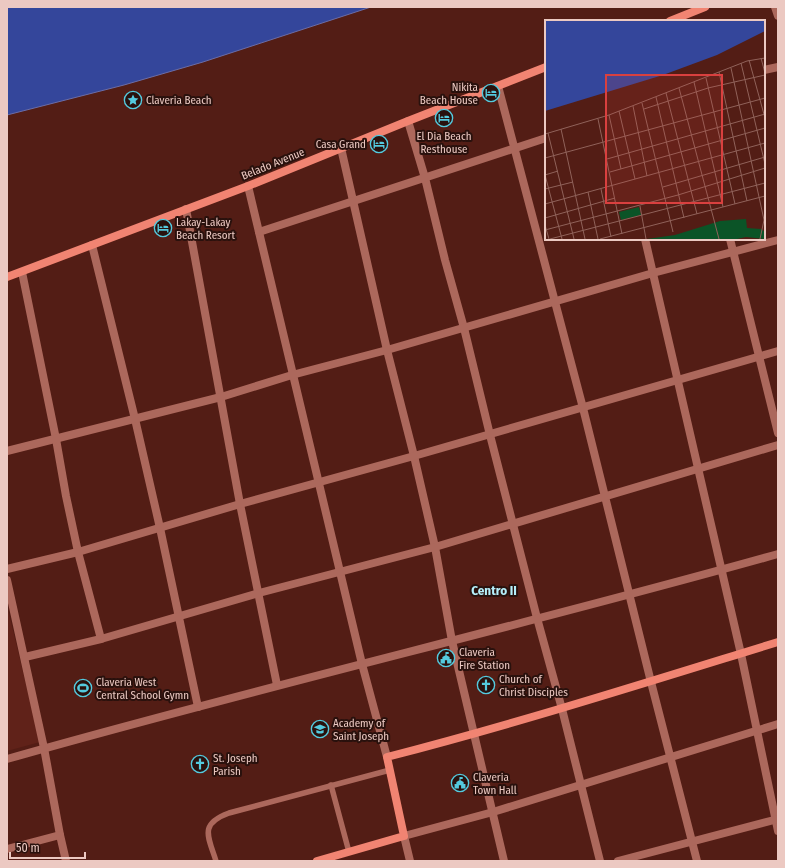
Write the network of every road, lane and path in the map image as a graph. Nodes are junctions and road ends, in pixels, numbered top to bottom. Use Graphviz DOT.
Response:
graph roads {
  1 [pos="705,7"];
  2 [pos="775,7"];
  3 [pos="778,16"];
  4 [pos="679,19"];
  5 [pos="545,67"];
  6 [pos="778,67"];
  7 [pos="765,70"];
  8 [pos="498,86"];
  9 [pos="408,121"];
  10 [pos="545,138"];
  11 [pos="341,148"];
  12 [pos="515,149"];
  13 [pos="425,178"];
  14 [pos="248,186"];
  15 [pos="353,201"];
  16 [pos="186,210"];
  17 [pos="259,232"];
  18 [pos="645,240"];
  19 [pos="730,240"];
  20 [pos="778,240"];
  21 [pos="92,245"];
  22 [pos="733,253"];
  23 [pos="22,272"];
  24 [pos="654,273"];
  25 [pos="7,277"];
  26 [pos="555,302"];
  27 [pos="464,328"];
  28 [pos="387,350"];
  29 [pos="778,351"];
  30 [pos="758,356"];
  31 [pos="292,375"];
  32 [pos="678,381"];
  33 [pos="221,397"];
  34 [pos="583,408"];
  35 [pos="135,419"];
  36 [pos="778,433"];
  37 [pos="490,435"];
  38 [pos="56,440"];
  39 [pos="778,445"];
  40 [pos="7,451"];
  41 [pos="414,456"];
  42 [pos="698,469"];
  43 [pos="319,483"];
  44 [pos="606,496"];
  45 [pos="240,504"];
  46 [pos="513,524"];
  47 [pos="160,528"];
  48 [pos="435,547"];
  49 [pos="78,552"];
  50 [pos="778,554"];
  51 [pos="7,569"];
  52 [pos="721,570"];
  53 [pos="341,572"];
  54 [pos="7,580"];
  55 [pos="259,593"];
  56 [pos="629,594"];
  57 [pos="179,616"];
  58 [pos="537,618"];
  59 [pos="101,639"];
  60 [pos="452,641"];
  61 [pos="778,642"];
  62 [pos="741,654"];
  63 [pos="25,657"];
  64 [pos="362,664"];
  65 [pos="651,682"];
  66 [pos="277,685"];
  67 [pos="198,707"];
  68 [pos="562,709"];
  69 [pos="778,724"];
  70 [pos="757,731"];
  71 [pos="474,735"];
  72 [pos="44,748"];
  73 [pos="387,757"];
  74 [pos="671,758"];
  75 [pos="7,759"];
  76 [pos="390,770"];
  77 [pos="331,785"];
  78 [pos="582,786"];
  79 [pos="492,812"];
  80 [pos="777,819"];
  81 [pos="778,831"];
  82 [pos="60,835"];
  83 [pos="404,836"];
  84 [pos="692,841"];
  85 [pos="7,850"];
  86 [pos="349,852"];
  87 [pos="66,861"];
  88 [pos="216,861"];
  89 [pos="317,861"];
  90 [pos="410,861"];
  91 [pos="504,861"];
  92 [pos="600,861"];
  93 [pos="618,861"];
  94 [pos="697,861"];
  1 -- 4 [label="street"];
  2 -- 3 [label="street"];
  5 -- 8 [label="street, Belado Avenue"];
  6 -- 7 [label="street"];
  8 -- 9 [label="street, Belado Avenue"];
  8 -- 12 [label="street"];
  9 -- 11 [label="street, Belado Avenue"];
  9 -- 13 [label="street"];
  10 -- 12 [label="street"];
  11 -- 14 [label="street, Belado Avenue"];
  11 -- 15 [label="street"];
  12 -- 13 [label="street"];
  12 -- 26 [label="street"];
  13 -- 15 [label="street"];
  13 -- 27 [label="street"];
  14 -- 16 [label="street, Belado Avenue"];
  14 -- 17 [label="street"];
  15 -- 17 [label="street"];
  15 -- 28 [label="street"];
  16 -- 21 [label="street, Belado Avenue"];
  16 -- 33 [label="street"];
  17 -- 31 [label="street"];
  18 -- 24 [label="street"];
  19 -- 22 [label="street"];
  20 -- 22 [label="street"];
  21 -- 23 [label="street, Belado Avenue"];
  21 -- 35 [label="street"];
  22 -- 24 [label="street"];
  22 -- 30 [label="street"];
  23 -- 25 [label="street, Belado Avenue"];
  23 -- 38 [label="street"];
  24 -- 26 [label="street"];
  24 -- 32 [label="street"];
  26 -- 27 [label="street"];
  26 -- 34 [label="street"];
  27 -- 28 [label="street"];
  27 -- 37 [label="street"];
  28 -- 31 [label="street"];
  28 -- 41 [label="street"];
  29 -- 30 [label="street"];
  30 -- 32 [label="street"];
  30 -- 36 [label="street"];
  31 -- 33 [label="street"];
  31 -- 43 [label="street"];
  32 -- 34 [label="street"];
  32 -- 42 [label="street"];
  33 -- 35 [label="street"];
  33 -- 45 [label="street"];
  34 -- 37 [label="street"];
  34 -- 44 [label="street"];
  35 -- 38 [label="street"];
  35 -- 47 [label="street"];
  37 -- 41 [label="street"];
  37 -- 46 [label="street"];
  38 -- 40 [label="street"];
  38 -- 49 [label="street"];
  39 -- 42 [label="street"];
  41 -- 43 [label="street"];
  41 -- 48 [label="street"];
  42 -- 44 [label="street"];
  42 -- 52 [label="street"];
  43 -- 45 [label="street"];
  43 -- 53 [label="street"];
  44 -- 46 [label="street"];
  44 -- 56 [label="street"];
  45 -- 47 [label="street"];
  45 -- 55 [label="street"];
  46 -- 48 [label="street"];
  46 -- 58 [label="street"];
  47 -- 49 [label="street"];
  47 -- 57 [label="street"];
  48 -- 53 [label="street"];
  48 -- 60 [label="street"];
  49 -- 51 [label="street"];
  49 -- 59 [label="street"];
  50 -- 52 [label="street"];
  52 -- 56 [label="street"];
  52 -- 62 [label="street"];
  53 -- 55 [label="street"];
  53 -- 64 [label="street"];
  54 -- 63 [label="street"];
  55 -- 57 [label="street"];
  55 -- 66 [label="street"];
  56 -- 58 [label="street"];
  56 -- 65 [label="street"];
  57 -- 59 [label="street"];
  57 -- 67 [label="street"];
  58 -- 60 [label="street"];
  58 -- 68 [label="street"];
  59 -- 63 [label="street"];
  60 -- 64 [label="street"];
  60 -- 71 [label="street"];
  61 -- 62 [label="street"];
  62 -- 65 [label="street"];
  62 -- 70 [label="street"];
  63 -- 72 [label="street"];
  64 -- 66 [label="street"];
  64 -- 73 [label="street"];
  65 -- 68 [label="street"];
  65 -- 74 [label="street"];
  66 -- 67 [label="street"];
  67 -- 72 [label="street"];
  68 -- 71 [label="street"];
  68 -- 78 [label="street"];
  69 -- 70 [label="street"];
  70 -- 74 [label="street"];
  70 -- 80 [label="street"];
  71 -- 73 [label="street"];
  71 -- 79 [label="street"];
  72 -- 75 [label="street"];
  72 -- 82 [label="street"];
  73 -- 76 [label="street"];
  74 -- 78 [label="street"];
  74 -- 84 [label="street"];
  76 -- 77 [label="lane"];
  76 -- 83 [label="street"];
  77 -- 86 [label="lane"];
  77 -- 88 [label="lane"];
  78 -- 79 [label="street"];
  78 -- 92 [label="street"];
  79 -- 83 [label="street"];
  79 -- 91 [label="street"];
  80 -- 81 [label="street"];
  80 -- 84 [label="street"];
  82 -- 85 [label="street"];
  82 -- 87 [label="street"];
  83 -- 86 [label="street"];
  83 -- 90 [label="street"];
  84 -- 93 [label="street"];
  84 -- 94 [label="street"];
  86 -- 89 [label="street"];
}
